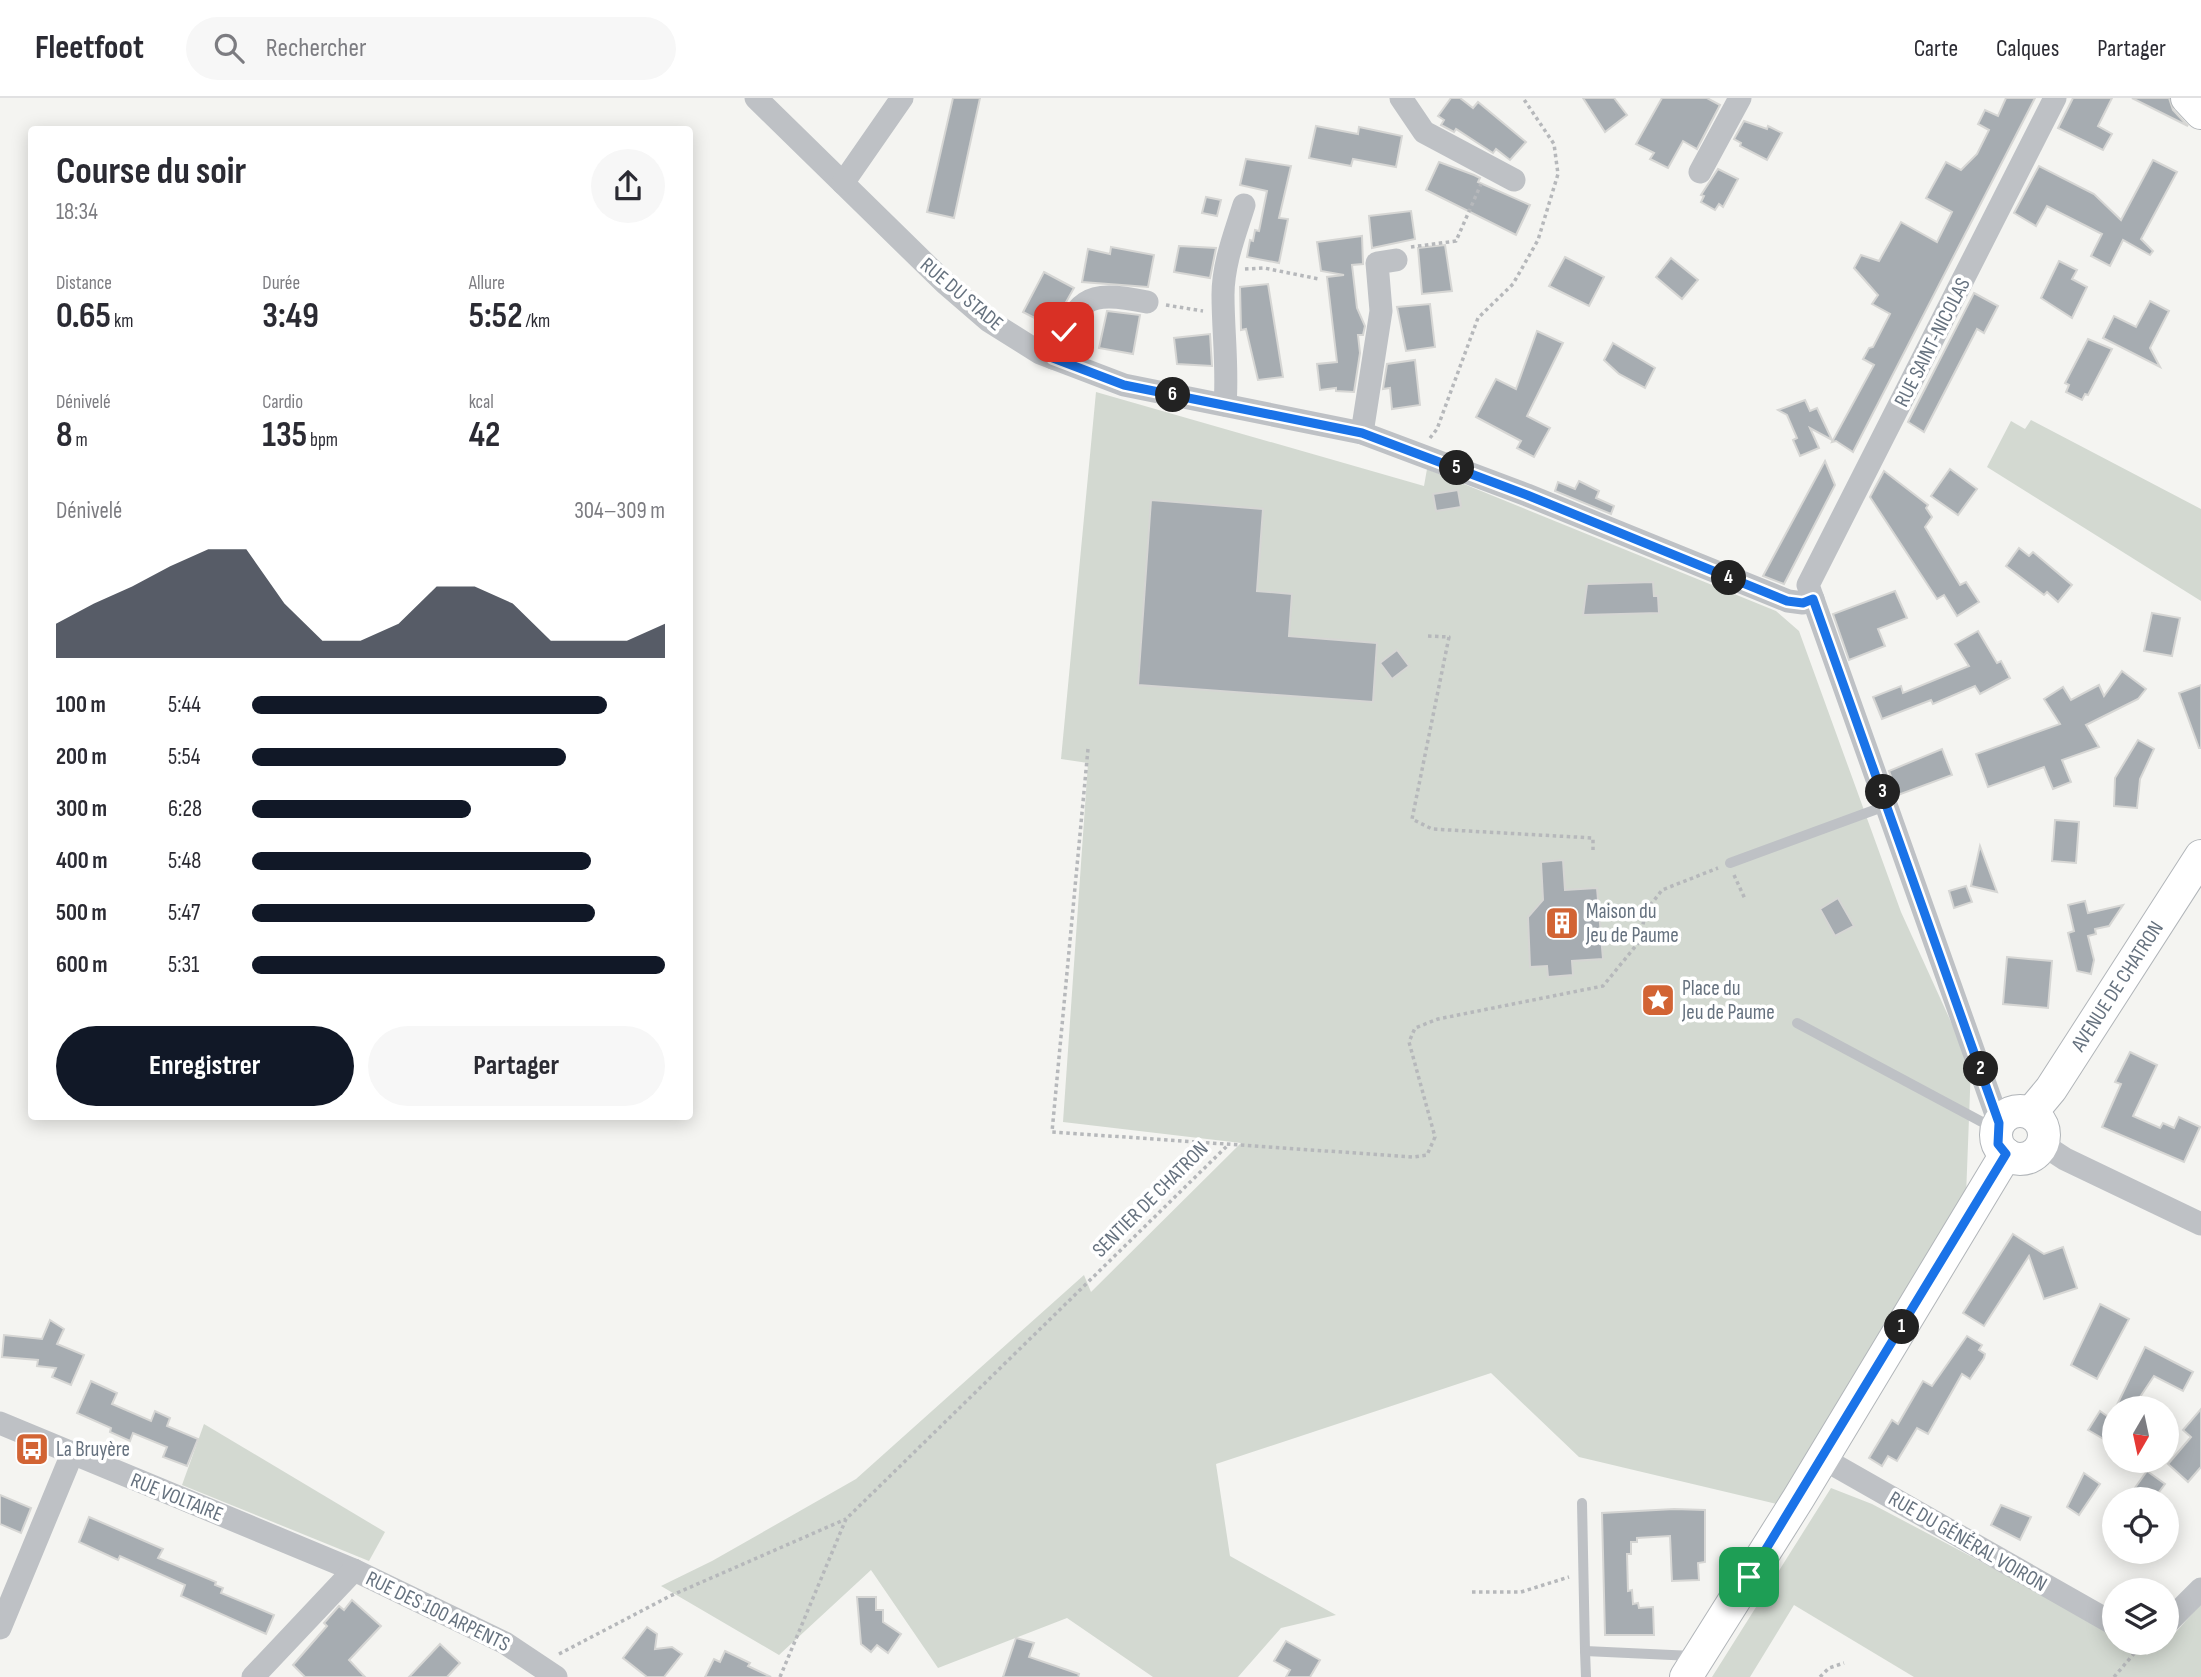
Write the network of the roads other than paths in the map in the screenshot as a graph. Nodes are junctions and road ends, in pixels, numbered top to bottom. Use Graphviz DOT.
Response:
graph roads {
  1 [pos="756,98"];
  2 [pos="902,98"];
  3 [pos="1401,98"];
  4 [pos="1740,98"];
  5 [pos="2055,98"];
  6 [pos="2187,98"];
  7 [pos="2201,113"];
  8 [pos="1700,172"];
  9 [pos="1514,180"];
  10 [pos="843,183"];
  11 [pos="1244,205"];
  12 [pos="1396,260"];
  13 [pos="1147,302"];
  14 [pos="1053,358"];
  15 [pos="1225,405"];
  16 [pos="1362,433"];
  17 [pos="1810,592"];
  18 [pos="1888,805"];
  19 [pos="2201,856"];
  20 [pos="1730,863"];
  21 [pos="1797,1023"];
  22 [pos="2031,1113"];
  23 [pos="2001,1136"];
  24 [pos="2042,1144"];
  25 [pos="2201,1224"];
  26 [pos="0,1423"];
  27 [pos="72,1454"];
  28 [pos="1822,1458"];
  29 [pos="1582,1503"];
  30 [pos="355,1570"];
  31 [pos="2201,1588"];
  32 [pos="2179,1611"];
  33 [pos="2102,1617"];
  34 [pos="0,1628"];
  35 [pos="1585,1651"];
  36 [pos="1693,1666"];
  37 [pos="548,1671"];
  38 [pos="253,1677"];
  39 [pos="1586,1677"];
  1 -- 10 [label="street, RUE DU STADE"];
  2 -- 10 [label="street"];
  3 -- 9 [label="street"];
  4 -- 8 [label="street"];
  5 -- 17 [label="street, RUE SAINT-NICOLAS"];
  6 -- 7 [label="street"];
  10 -- 14 [label="street, RUE DU STADE"];
  11 -- 15 [label="street"];
  12 -- 16 [label="street"];
  13 -- 14 [label="street"];
  14 -- 15 [label="street, RUE DU STADE"];
  15 -- 16 [label="street, RUE DU STADE"];
  16 -- 17 [label="street, RUE DU STADE"];
  17 -- 18 [label="street"];
  18 -- 20 [label="lane"];
  18 -- 23 [label="street"];
  19 -- 22 [label="street, AVENUE DE CHATRON"];
  21 -- 23 [label="lane"];
  22 -- 23 [label="street"];
  22 -- 24 [label="street"];
  23 -- 24 [label="street"];
  23 -- 28 [label="street"];
  24 -- 25 [label="street"];
  26 -- 27 [label="street, RUE VOLTAIRE"];
  27 -- 30 [label="street, RUE VOLTAIRE"];
  27 -- 34 [label="street"];
  28 -- 33 [label="street, RUE DU GÉNÉRAL VOIRON"];
  28 -- 36 [label="street"];
  29 -- 35 [label="lane"];
  30 -- 37 [label="street, RUE DES 100 ARPENTS"];
  30 -- 38 [label="street"];
  31 -- 32 [label="street"];
  35 -- 36 [label="lane"];
  35 -- 39 [label="lane"];
}
